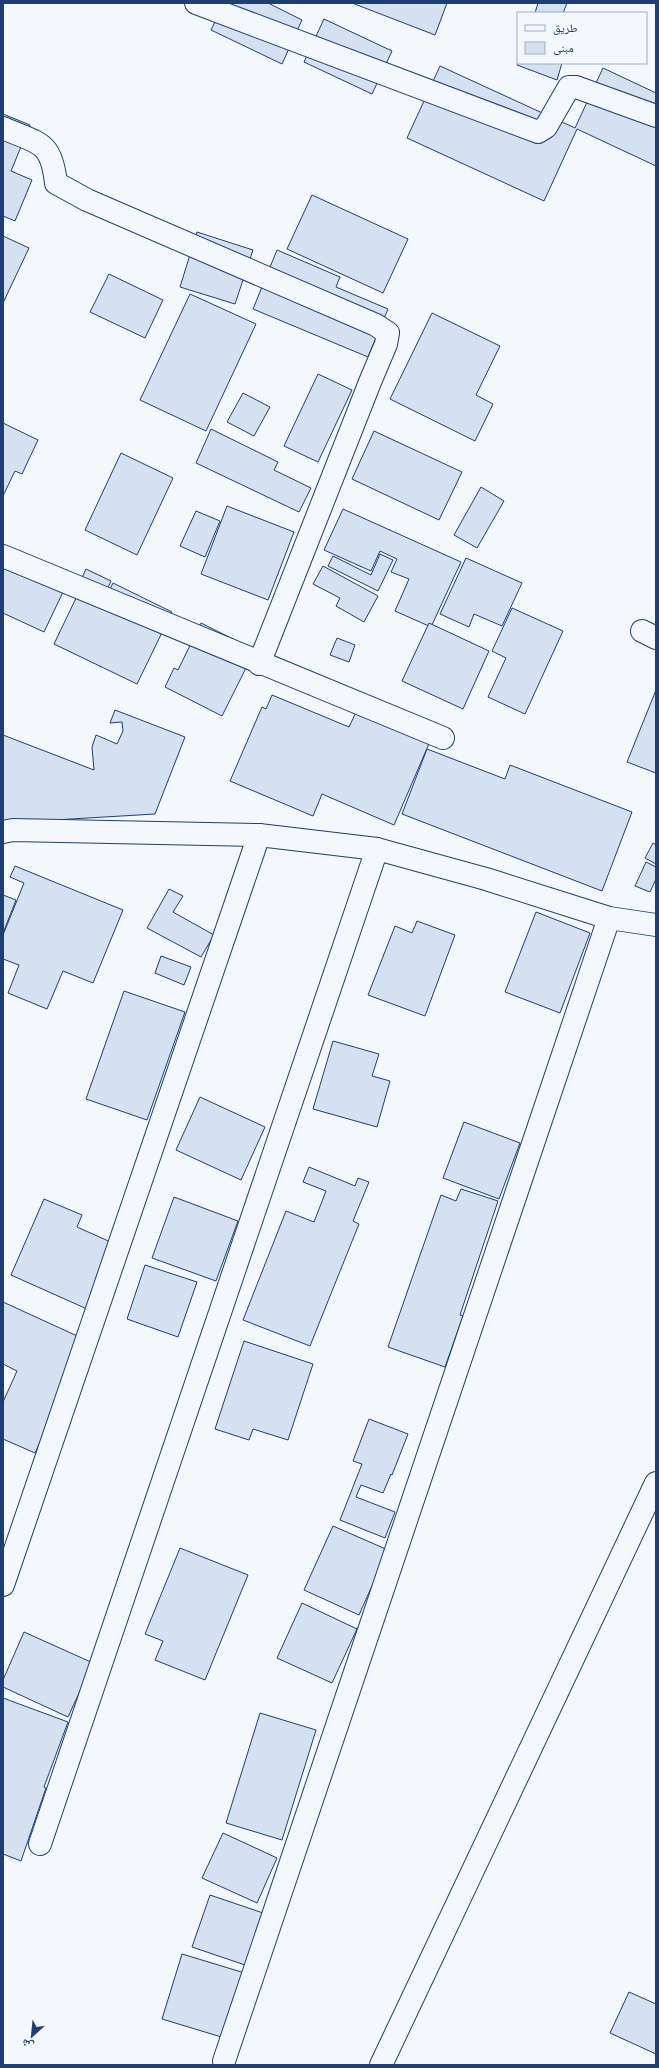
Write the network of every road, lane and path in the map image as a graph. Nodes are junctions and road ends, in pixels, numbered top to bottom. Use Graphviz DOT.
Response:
graph roads {
  1 [pos="196,3"];
  2 [pos="656,116"];
  3 [pos="3,128"];
  4 [pos="3,556"];
  5 [pos="259,664"];
  6 [pos="443,738"];
  7 [pos="3,832"];
  8 [pos="259,835"];
  9 [pos="377,849"];
  10 [pos="609,918"];
  11 [pos="656,925"];
  12 [pos="656,1483"];
  13 [pos="3,1585"];
  14 [pos="40,1844"];
  15 [pos="224,2061"];
  16 [pos="381,2065"];
  1 -- 2 [label="street"];
  3 -- 5 [label="street"];
  4 -- 5 [label="street"];
  5 -- 6 [label="street"];
  7 -- 8 [label="street"];
  8 -- 9 [label="street"];
  8 -- 13 [label="street"];
  9 -- 10 [label="street"];
  9 -- 14 [label="street"];
  10 -- 11 [label="street"];
  10 -- 15 [label="street"];
  12 -- 16 [label="street"];
}
